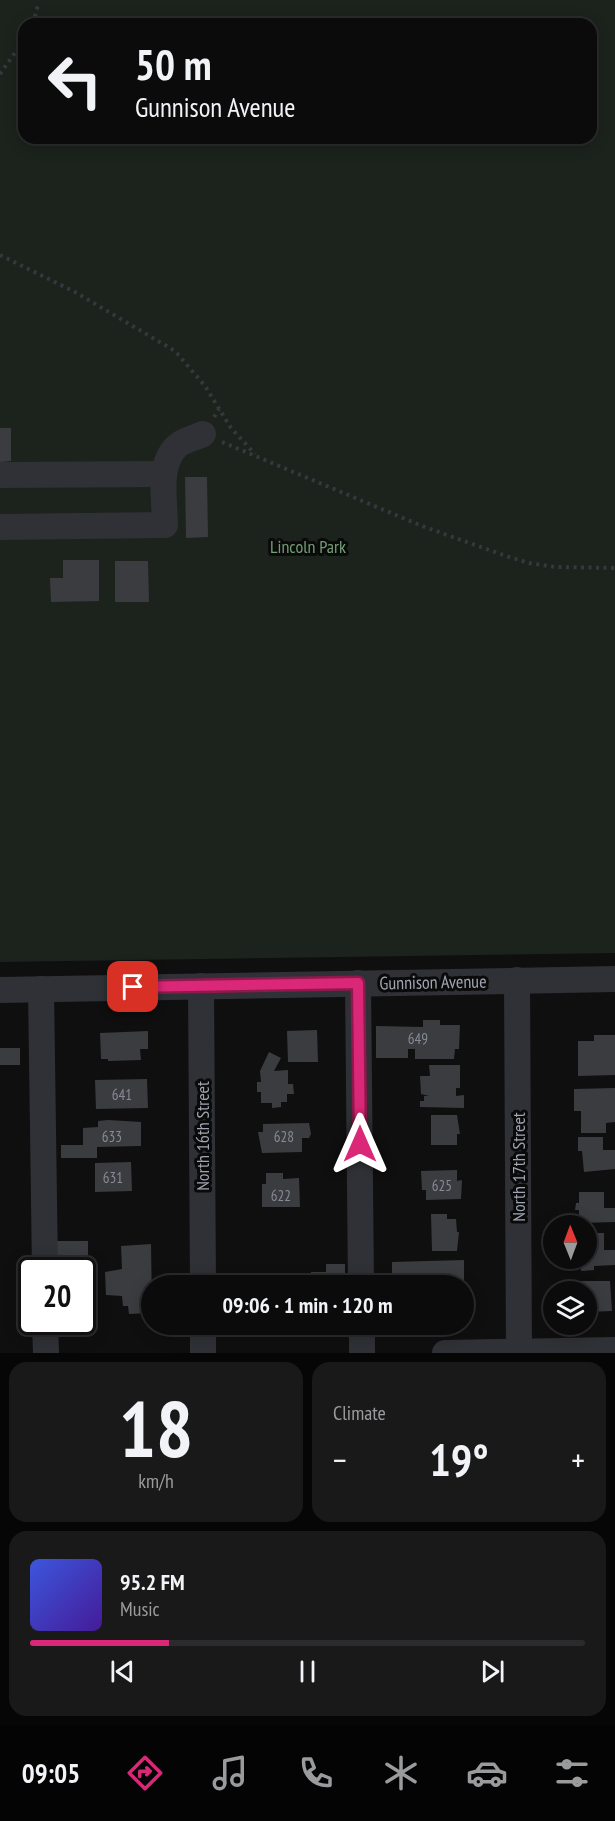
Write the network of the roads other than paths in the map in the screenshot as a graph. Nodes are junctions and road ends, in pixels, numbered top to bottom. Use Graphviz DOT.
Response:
graph roads {
  1 [pos="203,434"];
  2 [pos="164,474"];
  3 [pos="0,476"];
  4 [pos="0,527"];
  5 [pos="615,979"];
  6 [pos="517,980"];
  7 [pos="358,983"];
  8 [pos="201,986"];
  9 [pos="41,989"];
  10 [pos="0,990"];
  11 [pos="45,1257"];
  12 [pos="203,1275"];
  13 [pos="361,1275"];
  14 [pos="45,1335"];
  15 [pos="203,1335"];
  16 [pos="362,1335"];
  17 [pos="615,1350"];
  18 [pos="46,1353"];
  19 [pos="203,1353"];
  20 [pos="362,1353"];
  21 [pos="445,1353"];
  22 [pos="519,1353"];
  1 -- 2 [label="street"];
  2 -- 3 [label="street"];
  2 -- 4 [label="street"];
  5 -- 6 [label="street, Gunnison Avenue"];
  6 -- 7 [label="street, Gunnison Avenue"];
  6 -- 22 [label="street, North 17th Street"];
  7 -- 8 [label="street, Gunnison Avenue"];
  7 -- 13 [label="street"];
  8 -- 9 [label="street, Gunnison Avenue"];
  8 -- 12 [label="street, North 16th Street"];
  9 -- 10 [label="street, Gunnison Avenue"];
  9 -- 11 [label="street"];
  14 -- 18 [label="street"];
  15 -- 19 [label="street"];
  16 -- 20 [label="street"];
  17 -- 22 [label="street"];
  21 -- 22 [label="street"];
}
